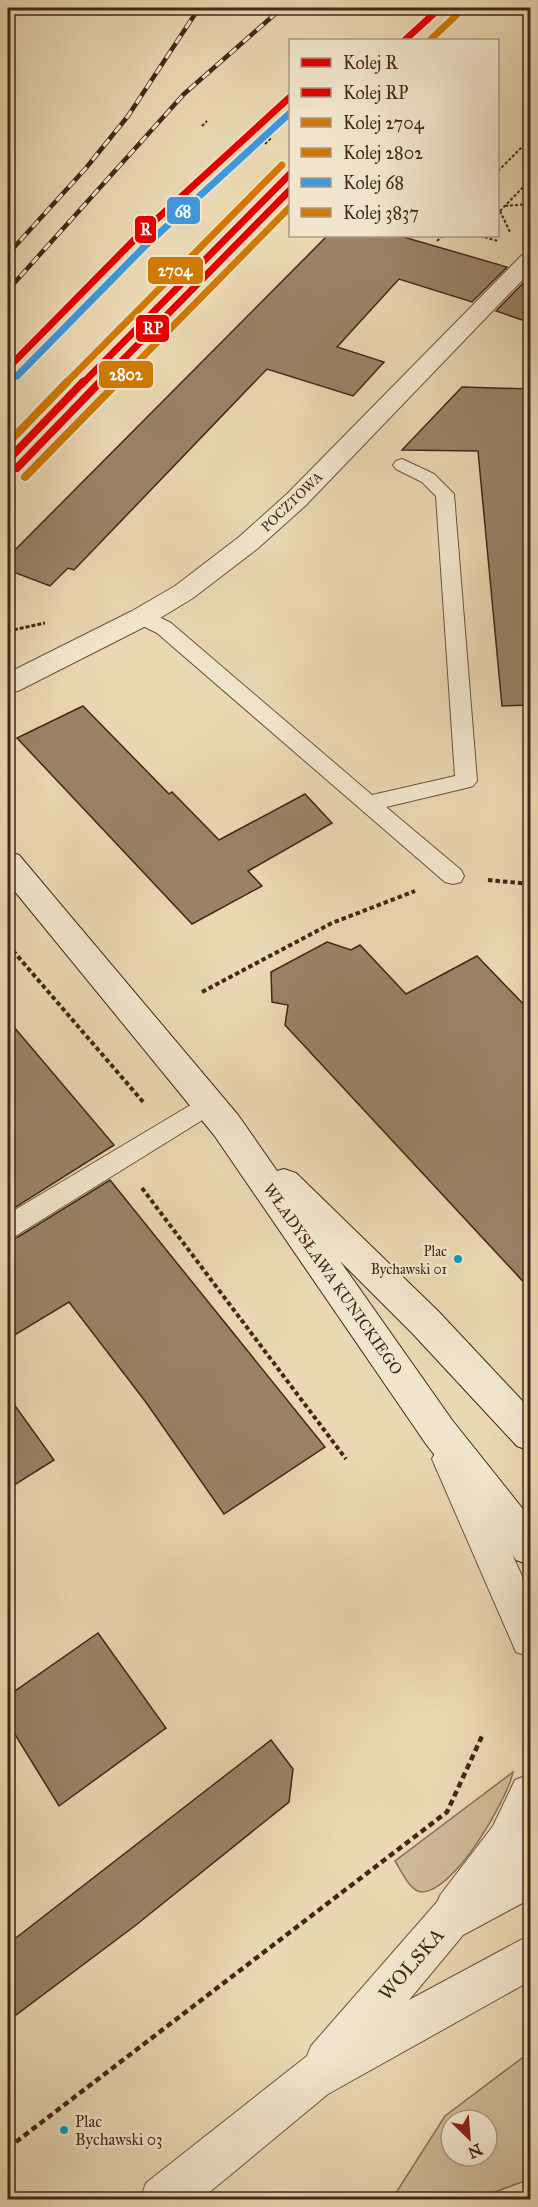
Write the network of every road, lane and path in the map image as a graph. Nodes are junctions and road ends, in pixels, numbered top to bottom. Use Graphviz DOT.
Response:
graph roads {
  1 [pos="207,121"];
  2 [pos="202,126"];
  3 [pos="272,138"];
  4 [pos="531,139"];
  5 [pos="265,144"];
  6 [pos="499,170"];
  7 [pos="531,180"];
  8 [pos="531,204"];
  9 [pos="505,206"];
  10 [pos="499,210"];
  11 [pos="442,237"];
  12 [pos="437,241"];
  13 [pos="531,261"];
  14 [pos="402,465"];
  15 [pos="142,616"];
  16 [pos="50,627"];
  17 [pos="8,631"];
  18 [pos="8,684"];
  19 [pos="370,803"];
  20 [pos="8,863"];
  21 [pos="453,876"];
  22 [pos="531,884"];
  23 [pos="8,945"];
  24 [pos="201,992"];
  25 [pos="217,1115"];
  26 [pos="142,1146"];
  27 [pos="8,1227"];
  28 [pos="439,1432"];
  29 [pos="531,1434"];
  30 [pos="346,1460"];
  31 [pos="531,1547"];
  32 [pos="531,1638"];
  33 [pos="483,1734"];
  34 [pos="531,1795"];
  35 [pos="531,1876"];
  36 [pos="448,1920"];
  37 [pos="531,1957"];
  38 [pos="312,2078"];
  39 [pos="8,2148"];
  40 [pos="163,2199"];
  1 -- 2 [label="path"];
  3 -- 5 [label="path"];
  4 -- 6 [label="path"];
  7 -- 9 [label="path"];
  8 -- 9 [label="path"];
  9 -- 10 [label="path"];
  11 -- 12 [label="path"];
  13 -- 15 [label="street, POCZTOWA"];
  14 -- 19 [label="lane"];
  15 -- 18 [label="street, POCZTOWA"];
  15 -- 19 [label="lane"];
  16 -- 17 [label="path"];
  19 -- 21 [label="lane"];
  20 -- 25 [label="street, WŁADYSŁAWA KUNICKIEGO"];
  21 -- 22 [label="path"];
  21 -- 24 [label="path"];
  23 -- 26 [label="path"];
  25 -- 26 [label="lane"];
  25 -- 28 [label="street, WŁADYSŁAWA KUNICKIEGO"];
  25 -- 29 [label="street, WŁADYSŁAWA KUNICKIEGO"];
  26 -- 27 [label="lane"];
  26 -- 30 [label="path"];
  28 -- 31 [label="street, WŁADYSŁAWA KUNICKIEGO"];
  28 -- 32 [label="street, WŁADYSŁAWA KUNICKIEGO"];
  33 -- 39 [label="path"];
  34 -- 36 [label="street"];
  35 -- 36 [label="street, WOLSKA"];
  36 -- 38 [label="street, WOLSKA"];
  37 -- 38 [label="street, WOLSKA"];
  38 -- 40 [label="street, WOLSKA"];
}
